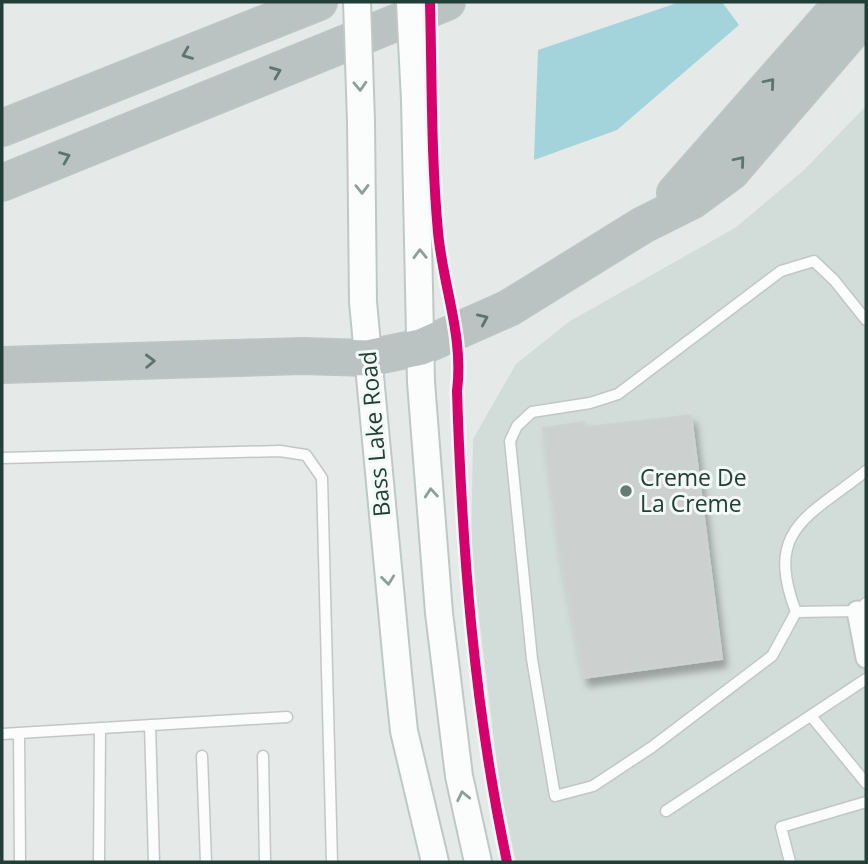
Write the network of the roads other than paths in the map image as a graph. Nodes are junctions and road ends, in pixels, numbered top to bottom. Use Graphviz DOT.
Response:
graph roads {
  1 [pos="319,2"];
  2 [pos="357,2"];
  3 [pos="410,2"];
  4 [pos="447,2"];
  5 [pos="843,2"];
  6 [pos="866,15"];
  7 [pos="2,128"];
  8 [pos="2,183"];
  9 [pos="643,225"];
  10 [pos="866,320"];
  11 [pos="421,347"];
  12 [pos="368,358"];
  13 [pos="2,365"];
  14 [pos="2,458"];
  15 [pos="866,471"];
  16 [pos="862,607"];
  17 [pos="796,612"];
  18 [pos="866,658"];
  19 [pos="866,679"];
  20 [pos="811,716"];
  21 [pos="287,717"];
  22 [pos="150,725"];
  23 [pos="100,728"];
  24 [pos="19,733"];
  25 [pos="2,734"];
  26 [pos="202,756"];
  27 [pos="263,756"];
  28 [pos="866,783"];
  29 [pos="866,802"];
  30 [pos="666,811"];
  31 [pos="20,862"];
  32 [pos="99,862"];
  33 [pos="154,862"];
  34 [pos="206,862"];
  35 [pos="265,862"];
  36 [pos="332,862"];
  37 [pos="435,862"];
  38 [pos="478,862"];
  39 [pos="790,862"];
  1 -- 7 [label="highway, one-way"];
  2 -- 12 [label="main road, Bass Lake Road, one-way, bridge"];
  11 -- 3 [label="main road, one-way, bridge"];
  8 -- 4 [label="highway, one-way"];
  9 -- 5 [label="highway, one-way"];
  9 -- 6 [label="highway, one-way"];
  11 -- 9 [label="highway, one-way"];
  10 -- 17 [label="lane"];
  11 -- 12 [label="highway"];
  38 -- 11 [label="main road, one-way"];
  13 -- 12 [label="highway, one-way"];
  12 -- 37 [label="main road, Bass Lake Road, one-way"];
  14 -- 36 [label="lane"];
  15 -- 17 [label="lane"];
  16 -- 17 [label="lane"];
  16 -- 18 [label="street"];
  19 -- 20 [label="lane"];
  20 -- 28 [label="lane"];
  20 -- 30 [label="lane"];
  21 -- 22 [label="lane"];
  22 -- 23 [label="lane"];
  22 -- 33 [label="lane"];
  23 -- 24 [label="lane"];
  23 -- 32 [label="lane"];
  24 -- 25 [label="lane"];
  24 -- 31 [label="lane"];
  26 -- 34 [label="lane"];
  27 -- 35 [label="lane"];
  29 -- 39 [label="lane"];
}
